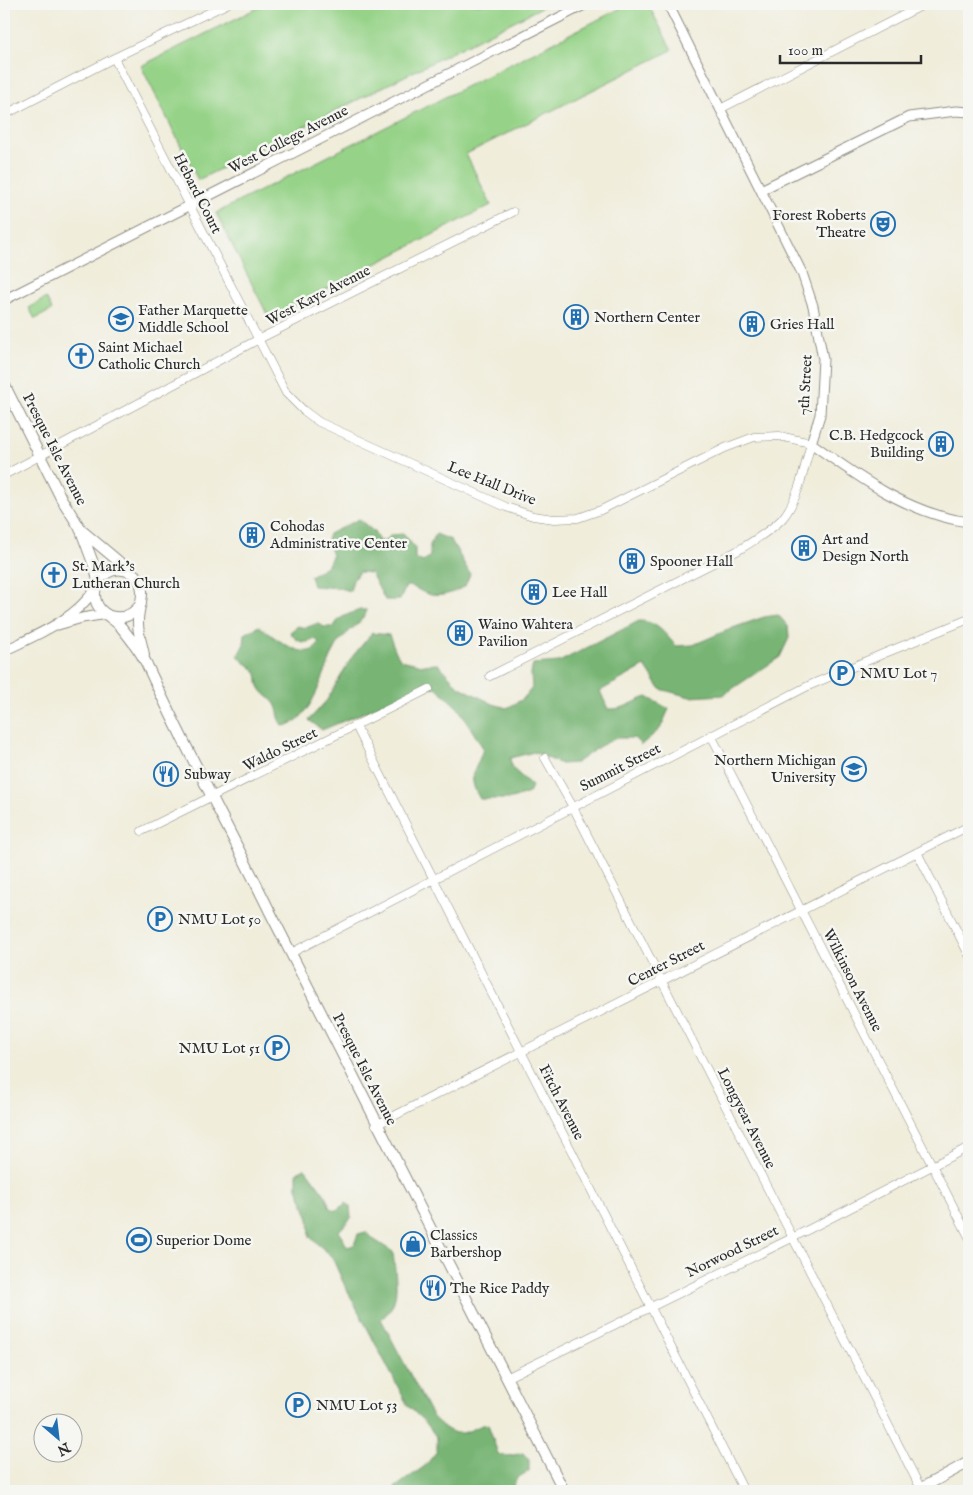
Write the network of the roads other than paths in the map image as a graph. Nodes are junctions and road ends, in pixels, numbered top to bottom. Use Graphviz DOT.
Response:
graph roads {
  1 [pos="227,4"];
  2 [pos="586,4"];
  3 [pos="668,4"];
  4 [pos="925,4"];
  5 [pos="114,58"];
  6 [pos="720,109"];
  7 [pos="969,112"];
  8 [pos="4,115"];
  9 [pos="761,190"];
  10 [pos="189,205"];
  11 [pos="513,212"];
  12 [pos="4,300"];
  13 [pos="259,340"];
  14 [pos="4,384"];
  15 [pos="811,443"];
  16 [pos="40,456"];
  17 [pos="4,475"];
  18 [pos="969,522"];
  19 [pos="80,528"];
  20 [pos="132,573"];
  21 [pos="96,586"];
  22 [pos="142,601"];
  23 [pos="108,615"];
  24 [pos="969,619"];
  25 [pos="53,626"];
  26 [pos="4,651"];
  27 [pos="144,658"];
  28 [pos="490,676"];
  29 [pos="429,689"];
  30 [pos="356,726"];
  31 [pos="711,735"];
  32 [pos="544,758"];
  33 [pos="213,797"];
  34 [pos="573,807"];
  35 [pos="969,826"];
  36 [pos="142,831"];
  37 [pos="917,852"];
  38 [pos="433,880"];
  39 [pos="802,909"];
  40 [pos="291,953"];
  41 [pos="969,955"];
  42 [pos="662,980"];
  43 [pos="521,1051"];
  44 [pos="376,1125"];
  45 [pos="969,1146"];
  46 [pos="933,1166"];
  47 [pos="969,1237"];
  48 [pos="792,1238"];
  49 [pos="650,1306"];
  50 [pos="506,1378"];
  51 [pos="969,1462"];
  52 [pos="919,1490"];
  53 [pos="564,1491"];
  54 [pos="744,1491"];
  1 -- 5 [label="street"];
  2 -- 10 [label="street, West College Avenue"];
  3 -- 6 [label="street, 7th Street"];
  4 -- 6 [label="street"];
  5 -- 8 [label="street"];
  5 -- 10 [label="street, Hebard Court"];
  6 -- 9 [label="street, 7th Street"];
  7 -- 9 [label="street"];
  9 -- 15 [label="street, 7th Street"];
  10 -- 12 [label="street, West College Avenue"];
  10 -- 13 [label="street, Hebard Court"];
  11 -- 13 [label="street, West Kaye Avenue"];
  13 -- 15 [label="street, Lee Hall Drive"];
  13 -- 16 [label="street, West Kaye Avenue"];
  14 -- 16 [label="main road, Presque Isle Avenue"];
  15 -- 18 [label="street"];
  15 -- 28 [label="street"];
  16 -- 17 [label="street, West Kaye Avenue"];
  16 -- 19 [label="main road, Presque Isle Avenue"];
  19 -- 20 [label="main road, Presque Isle Avenue"];
  19 -- 21 [label="main road, Presque Isle Avenue"];
  20 -- 21 [label="main road"];
  20 -- 22 [label="main road, Presque Isle Avenue"];
  21 -- 23 [label="main road, Presque Isle Avenue"];
  21 -- 25 [label="street"];
  22 -- 23 [label="main road"];
  22 -- 27 [label="main road, Presque Isle Avenue"];
  23 -- 25 [label="street"];
  23 -- 27 [label="main road, Presque Isle Avenue"];
  24 -- 31 [label="street, Summit Street"];
  25 -- 26 [label="street"];
  27 -- 33 [label="main road, Presque Isle Avenue"];
  29 -- 30 [label="street, Waldo Street"];
  30 -- 33 [label="street, Waldo Street"];
  30 -- 38 [label="street, Fitch Avenue"];
  31 -- 34 [label="street, Summit Street"];
  31 -- 39 [label="street, Wilkinson Avenue"];
  32 -- 34 [label="street, Longyear Avenue"];
  33 -- 36 [label="street, Waldo Street"];
  33 -- 40 [label="main road, Presque Isle Avenue"];
  34 -- 38 [label="street, Summit Street"];
  34 -- 42 [label="street, Longyear Avenue"];
  35 -- 37 [label="street, Center Street"];
  37 -- 39 [label="street, Center Street"];
  37 -- 41 [label="street"];
  38 -- 40 [label="street, Summit Street"];
  38 -- 43 [label="street, Fitch Avenue"];
  39 -- 42 [label="street, Center Street"];
  39 -- 46 [label="street, Wilkinson Avenue"];
  40 -- 44 [label="main road, Presque Isle Avenue"];
  42 -- 43 [label="street, Center Street"];
  42 -- 48 [label="street, Longyear Avenue"];
  43 -- 44 [label="street, Center Street"];
  43 -- 49 [label="street, Fitch Avenue"];
  44 -- 50 [label="main road, Presque Isle Avenue"];
  45 -- 46 [label="street, Norwood Street"];
  46 -- 47 [label="street, Wilkinson Avenue"];
  46 -- 48 [label="street, Norwood Street"];
  48 -- 49 [label="street, Norwood Street"];
  48 -- 52 [label="street, Longyear Avenue"];
  49 -- 50 [label="street, Norwood Street"];
  49 -- 54 [label="street, Fitch Avenue"];
  50 -- 53 [label="main road, Presque Isle Avenue"];
  51 -- 52 [label="main road"];
}
